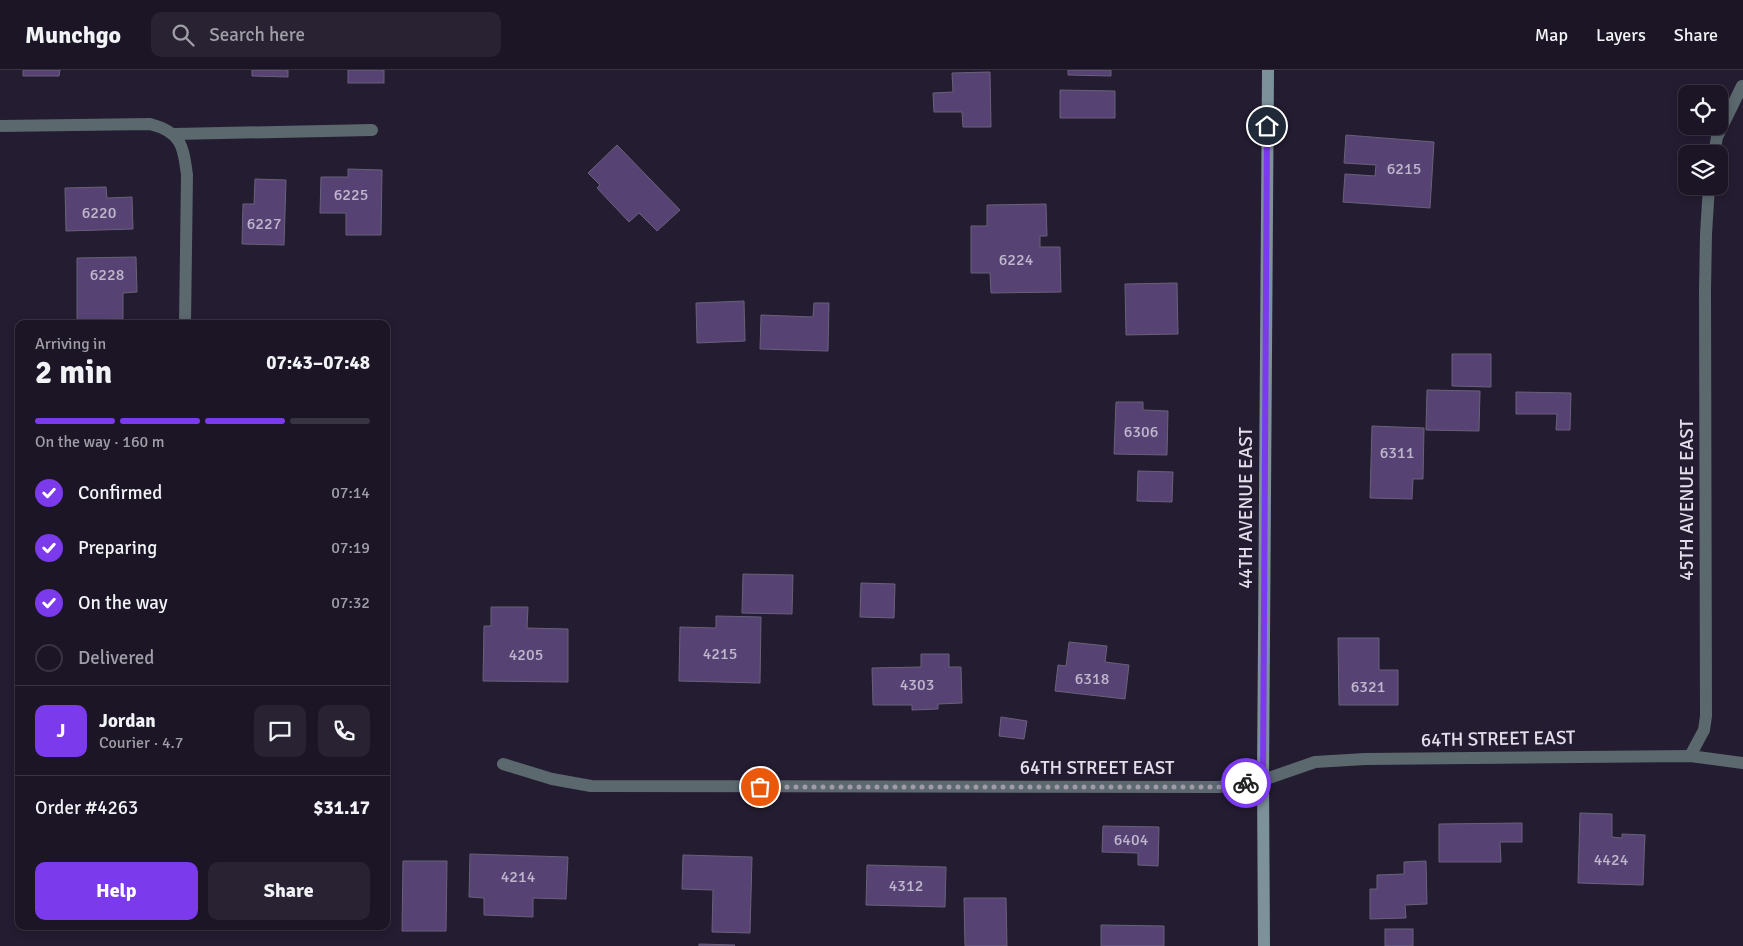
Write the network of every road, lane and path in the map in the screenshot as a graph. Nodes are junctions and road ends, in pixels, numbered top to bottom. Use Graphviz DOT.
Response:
graph roads {
  1 [pos="1268,70"];
  2 [pos="1742,86"];
  3 [pos="0,126"];
  4 [pos="372,130"];
  5 [pos="174,134"];
  6 [pos="1716,145"];
  7 [pos="1708,195"];
  8 [pos="185,320"];
  9 [pos="1690,756"];
  10 [pos="1743,763"];
  11 [pos="503,764"];
  12 [pos="1263,780"];
  13 [pos="1264,946"];
  1 -- 12 [label="street, 44TH AVENUE EAST"];
  2 -- 6 [label="street"];
  3 -- 5 [label="street"];
  4 -- 5 [label="street"];
  5 -- 8 [label="street"];
  7 -- 9 [label="street, 45TH AVENUE EAST"];
  9 -- 10 [label="street"];
  9 -- 12 [label="street, 64TH STREET EAST"];
  11 -- 12 [label="street, 64TH STREET EAST"];
  12 -- 13 [label="street, 44TH AVENUE EAST"];
}
